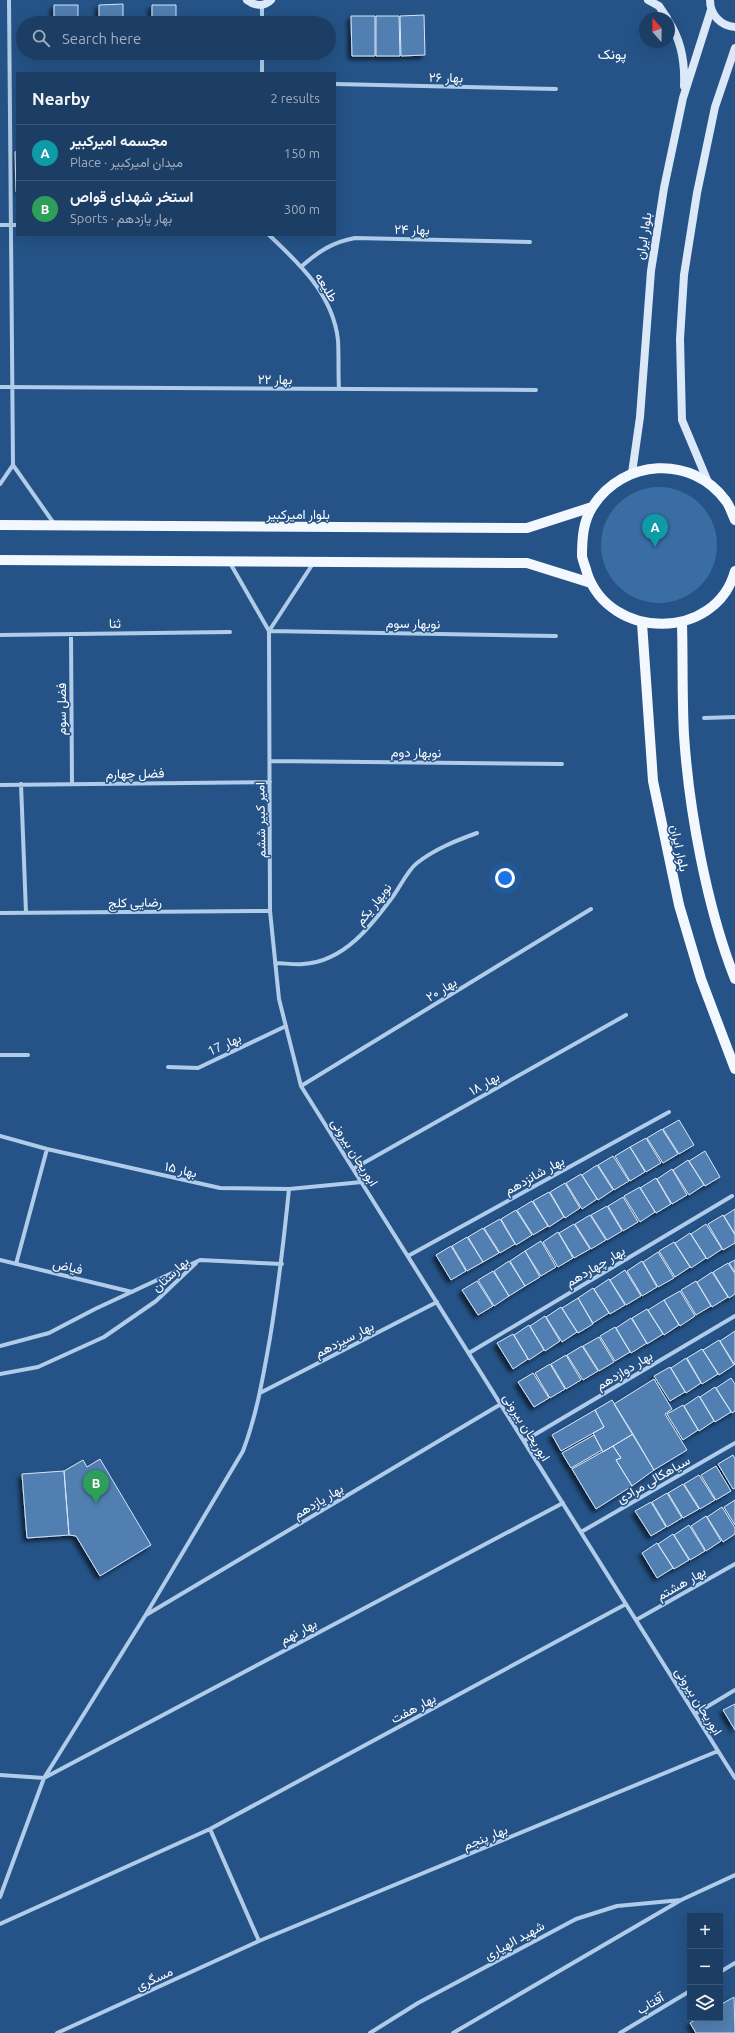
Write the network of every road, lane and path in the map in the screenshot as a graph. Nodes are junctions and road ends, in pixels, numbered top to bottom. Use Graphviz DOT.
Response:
graph roads {
  1 [pos="9,0"];
  2 [pos="247,0"];
  3 [pos="271,0"];
  4 [pos="648,0"];
  5 [pos="710,0"];
  6 [pos="262,5"];
  7 [pos="711,10"];
  8 [pos="663,12"];
  9 [pos="262,16"];
  10 [pos="735,27"];
  11 [pos="675,36"];
  12 [pos="735,48"];
  13 [pos="262,60"];
  14 [pos="262,72"];
  15 [pos="336,84"];
  16 [pos="556,89"];
  17 [pos="683,98"];
  18 [pos="0,225"];
  19 [pos="11,225"];
  20 [pos="16,225"];
  21 [pos="270,236"];
  22 [pos="530,242"];
  23 [pos="302,266"];
  24 [pos="0,387"];
  25 [pos="13,387"];
  26 [pos="339,389"];
  27 [pos="536,390"];
  28 [pos="13,465"];
  29 [pos="632,472"];
  30 [pos="708,482"];
  31 [pos="0,484"];
  32 [pos="731,503"];
  33 [pos="592,507"];
  34 [pos="735,520"];
  35 [pos="0,525"];
  36 [pos="55,525"];
  37 [pos="0,560"];
  38 [pos="229,561"];
  39 [pos="314,562"];
  40 [pos="734,576"];
  41 [pos="591,583"];
  42 [pos="682,622"];
  43 [pos="642,623"];
  44 [pos="269,631"];
  45 [pos="230,632"];
  46 [pos="71,634"];
  47 [pos="0,635"];
  48 [pos="556,636"];
  49 [pos="735,717"];
  50 [pos="704,718"];
  51 [pos="270,761"];
  52 [pos="562,764"];
  53 [pos="270,782"];
  54 [pos="21,784"];
  55 [pos="72,784"];
  56 [pos="0,785"];
  57 [pos="476,833"];
  58 [pos="591,908"];
  59 [pos="270,910"];
  60 [pos="26,913"];
  61 [pos="0,914"];
  62 [pos="275,963"];
  63 [pos="735,979"];
  64 [pos="626,1014"];
  65 [pos="286,1026"];
  66 [pos="0,1055"];
  67 [pos="28,1055"];
  68 [pos="168,1067"];
  69 [pos="735,1069"];
  70 [pos="302,1086"];
  71 [pos="669,1112"];
  72 [pos="0,1136"];
  73 [pos="47,1149"];
  74 [pos="353,1169"];
  75 [pos="362,1182"];
  76 [pos="289,1189"];
  77 [pos="732,1196"];
  78 [pos="408,1256"];
  79 [pos="0,1260"];
  80 [pos="200,1260"];
  81 [pos="16,1264"];
  82 [pos="282,1264"];
  83 [pos="132,1292"];
  84 [pos="437,1302"];
  85 [pos="735,1316"];
  86 [pos="0,1346"];
  87 [pos="469,1353"];
  88 [pos="0,1374"];
  89 [pos="260,1393"];
  90 [pos="501,1404"];
  91 [pos="524,1441"];
  92 [pos="735,1443"];
  93 [pos="563,1503"];
  94 [pos="581,1532"];
  95 [pos="735,1564"];
  96 [pos="626,1604"];
  97 [pos="145,1616"];
  98 [pos="636,1620"];
  99 [pos="735,1690"];
  100 [pos="695,1714"];
  101 [pos="718,1751"];
  102 [pos="0,1776"];
  103 [pos="44,1778"];
  104 [pos="735,1778"];
  105 [pos="210,1829"];
  106 [pos="735,1876"];
  107 [pos="0,1897"];
  108 [pos="681,1900"];
  109 [pos="0,1924"];
  110 [pos="259,1941"];
  111 [pos="735,1963"];
  112 [pos="723,1970"];
  113 [pos="687,1993"];
  114 [pos="57,2033"];
  115 [pos="370,2033"];
  116 [pos="453,2033"];
  117 [pos="620,2033"];
  1 -- 19 [label="street"];
  2 -- 6 [label="main road"];
  3 -- 6 [label="main road"];
  4 -- 8 [label="main road"];
  5 -- 7 [label="main road"];
  6 -- 9 [label="street"];
  7 -- 10 [label="main road"];
  7 -- 17 [label="main road, بلوار ایران"];
  11 -- 17 [label="main road"];
  12 -- 30 [label="main road"];
  13 -- 14 [label="street"];
  15 -- 16 [label="street, بهار ۲۶"];
  17 -- 29 [label="main road, بلوار ایران"];
  18 -- 19 [label="street"];
  19 -- 20 [label="street"];
  19 -- 25 [label="street"];
  21 -- 23 [label="street, طلیعه"];
  22 -- 23 [label="street, بهار ۲۴"];
  23 -- 26 [label="street, طلیعه"];
  24 -- 25 [label="street, بهار ۲۲"];
  25 -- 26 [label="street, بهار ۲۲"];
  25 -- 28 [label="street"];
  26 -- 27 [label="street, بهار ۲۲"];
  28 -- 31 [label="street"];
  28 -- 36 [label="street"];
  29 -- 30 [label="main road"];
  29 -- 33 [label="main road"];
  30 -- 32 [label="main road"];
  32 -- 34 [label="main road"];
  33 -- 36 [label="main road, بلوار امیرکبیر"];
  33 -- 41 [label="main road"];
  35 -- 36 [label="main road, بلوار امیرکبیر"];
  37 -- 38 [label="main road"];
  38 -- 39 [label="main road"];
  38 -- 44 [label="street, امیر کبیر ششم"];
  39 -- 41 [label="main road"];
  39 -- 44 [label="street"];
  40 -- 42 [label="main road"];
  41 -- 43 [label="main road"];
  42 -- 43 [label="main road"];
  42 -- 63 [label="main road, بلوار ایران"];
  43 -- 69 [label="main road, بلوار ایران"];
  44 -- 48 [label="street, نوبهار سوم"];
  44 -- 51 [label="street, امیر کبیر ششم"];
  45 -- 46 [label="street, ثنا"];
  46 -- 47 [label="street, ثنا"];
  46 -- 55 [label="street, فضل سوم"];
  49 -- 50 [label="street"];
  51 -- 52 [label="street, نوبهار دوم"];
  51 -- 53 [label="street, امیر کبیر ششم"];
  53 -- 55 [label="street, فضل چهارم"];
  53 -- 59 [label="street, امیر کبیر ششم"];
  54 -- 55 [label="street, فضل چهارم"];
  54 -- 56 [label="street, فضل چهارم"];
  54 -- 60 [label="street"];
  57 -- 62 [label="street, نوبهار یکم"];
  58 -- 70 [label="street, بهار ۲۰"];
  59 -- 60 [label="street, رضایی کلج"];
  59 -- 62 [label="street, امیر کبیر ششم"];
  60 -- 61 [label="street, رضایی کلج"];
  62 -- 65 [label="street, امیر کبیر ششم"];
  64 -- 74 [label="street, بهار ۱۸"];
  65 -- 68 [label="street, بهار 17"];
  65 -- 70 [label="street, امیر کبیر ششم"];
  66 -- 67 [label="street"];
  70 -- 74 [label="street, ابوریحان بیرونی"];
  71 -- 78 [label="street, بهار شانزدهم"];
  72 -- 73 [label="street, بهار ۱۵"];
  73 -- 76 [label="street, بهار ۱۵"];
  73 -- 81 [label="street"];
  74 -- 75 [label="street, ابوریحان بیرونی"];
  75 -- 76 [label="street, بهار ۱۵"];
  75 -- 78 [label="street, ابوریحان بیرونی"];
  76 -- 82 [label="street"];
  77 -- 87 [label="street, بهار چهاردهم"];
  78 -- 84 [label="street, ابوریحان بیرونی"];
  79 -- 81 [label="street, فیاض"];
  80 -- 82 [label="street"];
  80 -- 83 [label="street, بهارستان"];
  80 -- 88 [label="street, بهارستان"];
  81 -- 83 [label="street, فیاض"];
  82 -- 89 [label="street"];
  83 -- 86 [label="street, بهارستان"];
  84 -- 87 [label="street, ابوریحان بیرونی"];
  84 -- 89 [label="street, بهار سیزدهم"];
  85 -- 91 [label="street, بهار دوازدهم"];
  87 -- 90 [label="street, ابوریحان بیرونی"];
  89 -- 97 [label="street"];
  90 -- 91 [label="street, ابوریحان بیرونی"];
  90 -- 97 [label="street, بهار یازدهم"];
  91 -- 93 [label="street, ابوریحان بیرونی"];
  92 -- 94 [label="street, سیاهکالی مرادی"];
  93 -- 94 [label="street, ابوریحان بیرونی"];
  93 -- 103 [label="street, بهار نهم"];
  94 -- 96 [label="street, ابوریحان بیرونی"];
  95 -- 98 [label="street, بهار هشتم"];
  96 -- 98 [label="street, ابوریحان بیرونی"];
  96 -- 105 [label="street, بهار هفت"];
  97 -- 103 [label="street"];
  98 -- 100 [label="street, ابوریحان بیرونی"];
  99 -- 100 [label="street"];
  100 -- 101 [label="street, ابوریحان بیرونی"];
  101 -- 104 [label="street, ابوریحان بیرونی"];
  101 -- 110 [label="street, بهار پنجم"];
  102 -- 103 [label="street"];
  103 -- 107 [label="street"];
  105 -- 109 [label="street, بهار هفت"];
  105 -- 110 [label="street"];
  106 -- 108 [label="street, شهید الهیاری"];
  108 -- 115 [label="street, شهید الهیاری"];
  108 -- 116 [label="street, شهید الهیاری"];
  110 -- 114 [label="street, مسگری"];
  111 -- 112 [label="street"];
  113 -- 117 [label="street, آفتاب"];
}
